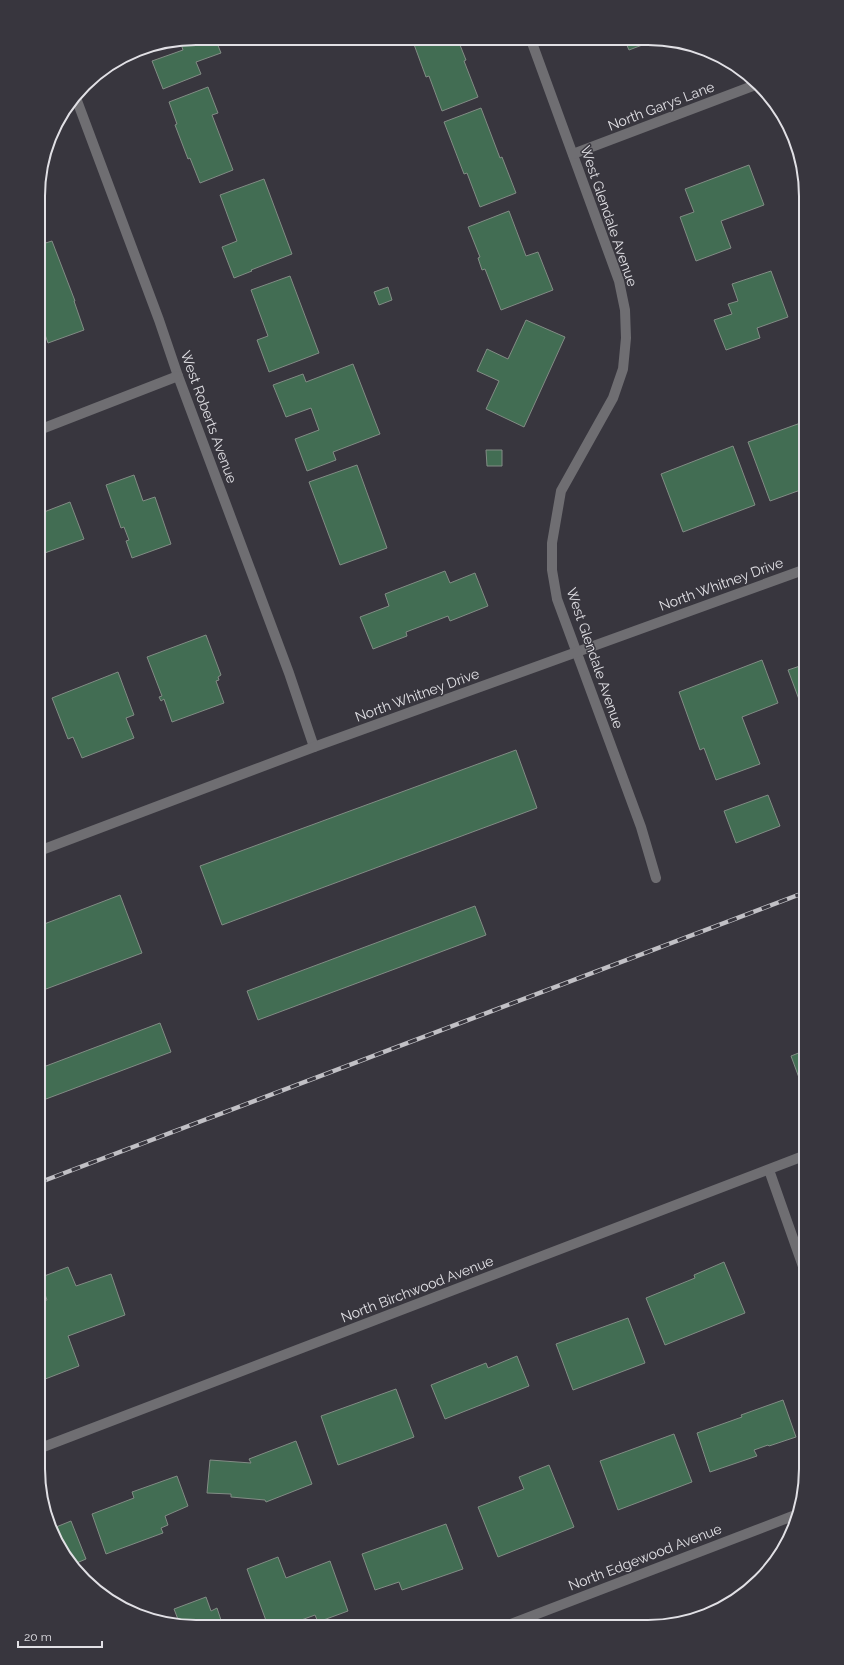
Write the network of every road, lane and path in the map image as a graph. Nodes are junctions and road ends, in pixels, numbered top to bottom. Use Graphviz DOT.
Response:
graph roads {
  1 [pos="533,45"];
  2 [pos="752,86"];
  3 [pos="77,102"];
  4 [pos="573,154"];
  5 [pos="178,376"];
  6 [pos="45,428"];
  7 [pos="799,570"];
  8 [pos="576,653"];
  9 [pos="314,747"];
  10 [pos="45,849"];
  11 [pos="656,878"];
  12 [pos="799,1158"];
  13 [pos="769,1170"];
  14 [pos="799,1255"];
  15 [pos="45,1446"];
  16 [pos="791,1517"];
  17 [pos="521,1620"];
  1 -- 4 [label="street, West Glendale Avenue"];
  2 -- 4 [label="street, North Garys Lane"];
  3 -- 5 [label="street, West Roberts Avenue"];
  4 -- 8 [label="street, West Glendale Avenue"];
  5 -- 6 [label="street"];
  5 -- 9 [label="street, West Roberts Avenue"];
  7 -- 8 [label="street, North Whitney Drive"];
  8 -- 9 [label="street, North Whitney Drive"];
  8 -- 11 [label="street, West Glendale Avenue"];
  9 -- 10 [label="street, North Whitney Drive"];
  12 -- 13 [label="street, North Birchwood Avenue"];
  13 -- 14 [label="street"];
  13 -- 15 [label="street, North Birchwood Avenue"];
  16 -- 17 [label="street, North Edgewood Avenue"];
}
